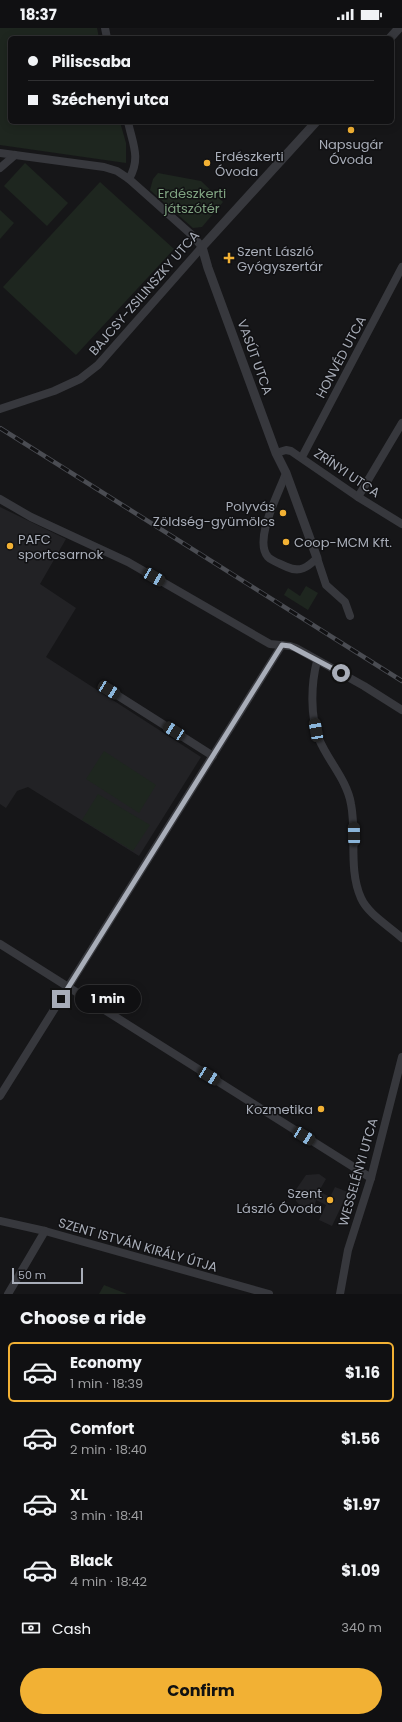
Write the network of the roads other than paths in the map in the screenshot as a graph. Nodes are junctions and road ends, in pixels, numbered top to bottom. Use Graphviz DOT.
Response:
graph roads {
  1 [pos="399,28"];
  2 [pos="392,36"];
  3 [pos="128,124"];
  4 [pos="314,124"];
  5 [pos="0,153"];
  6 [pos="15,154"];
  7 [pos="0,168"];
  8 [pos="129,179"];
  9 [pos="202,247"];
  10 [pos="402,267"];
  11 [pos="0,409"];
  12 [pos="402,423"];
  13 [pos="276,453"];
  14 [pos="302,457"];
  15 [pos="286,473"];
  16 [pos="358,497"];
  17 [pos="0,499"];
  18 [pos="402,524"];
  19 [pos="317,558"];
  20 [pos="350,616"];
  21 [pos="282,645"];
  22 [pos="317,661"];
  23 [pos="109,690"];
  24 [pos="402,710"];
  25 [pos="213,756"];
  26 [pos="402,938"];
  27 [pos="0,944"];
  28 [pos="68,987"];
  29 [pos="402,1057"];
  30 [pos="0,1096"];
  31 [pos="371,1178"];
  32 [pos="0,1221"];
  33 [pos="45,1231"];
  34 [pos="8,1294"];
  35 [pos="269,1294"];
  36 [pos="340,1294"];
  1 -- 2 [label="street"];
  3 -- 8 [label="street"];
  4 -- 9 [label="street, BAJCSY-ZSILINSZKY UTCA"];
  5 -- 6 [label="street"];
  6 -- 7 [label="street"];
  6 -- 8 [label="street"];
  8 -- 9 [label="street"];
  9 -- 11 [label="street, BAJCSY-ZSILINSZKY UTCA"];
  9 -- 13 [label="street, VASÚT UTCA"];
  10 -- 14 [label="street, HONVÉD UTCA"];
  12 -- 16 [label="street"];
  13 -- 14 [label="street, ZRÍNYI UTCA"];
  13 -- 15 [label="street, VASÚT UTCA"];
  14 -- 16 [label="street, ZRÍNYI UTCA"];
  15 -- 19 [label="street, VASÚT UTCA"];
  15 -- 19 [label="street"];
  16 -- 18 [label="street, ZRÍNYI UTCA"];
  17 -- 21 [label="street"];
  19 -- 20 [label="street, VASÚT UTCA"];
  21 -- 22 [label="street"];
  21 -- 25 [label="street"];
  22 -- 24 [label="street"];
  22 -- 26 [label="street"];
  23 -- 25 [label="street"];
  25 -- 28 [label="street"];
  27 -- 28 [label="street"];
  28 -- 30 [label="street"];
  28 -- 31 [label="street"];
  29 -- 31 [label="street, WESSELÉNYI UTCA"];
  31 -- 36 [label="street, WESSELÉNYI UTCA"];
  32 -- 33 [label="street, SZENT ISTVÁN KIRÁLY ÚTJA"];
  33 -- 34 [label="street"];
  33 -- 35 [label="street, SZENT ISTVÁN KIRÁLY ÚTJA"];
}
